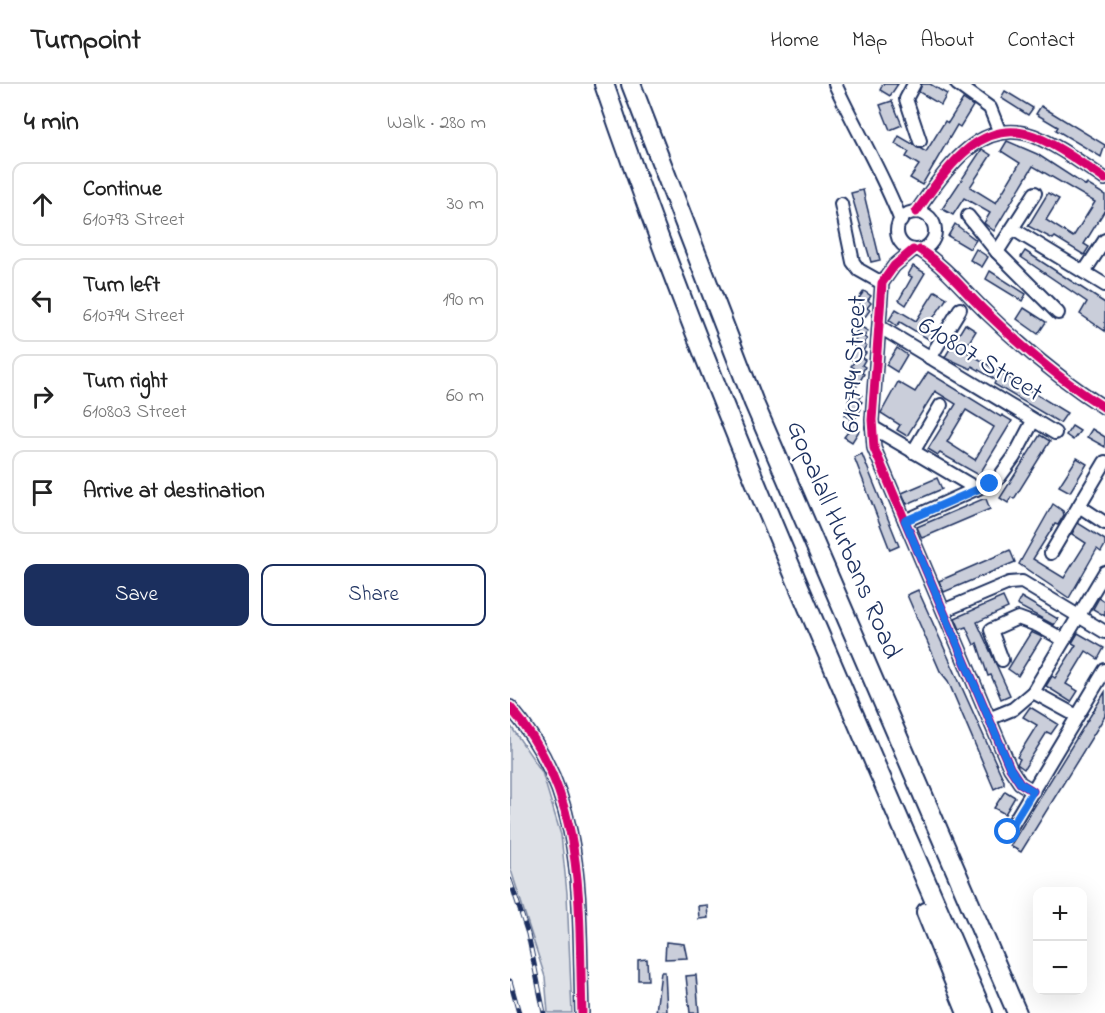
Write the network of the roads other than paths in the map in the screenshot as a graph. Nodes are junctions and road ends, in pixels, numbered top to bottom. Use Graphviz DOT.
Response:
graph roads {
  1 [pos="604,84"];
  2 [pos="631,84"];
  3 [pos="835,84"];
  4 [pos="914,84"];
  5 [pos="957,84"];
  6 [pos="1000,133"];
  7 [pos="920,141"];
  8 [pos="1105,179"];
  9 [pos="931,191"];
  10 [pos="1035,193"];
  11 [pos="841,204"];
  12 [pos="909,216"];
  13 [pos="968,216"];
  14 [pos="928,217"];
  15 [pos="1013,229"];
  16 [pos="934,238"];
  17 [pos="1105,240"];
  18 [pos="901,241"];
  19 [pos="916,250"];
  20 [pos="997,252"];
  21 [pos="942,265"];
  22 [pos="894,266"];
  23 [pos="1084,272"];
  24 [pos="882,283"];
  25 [pos="1105,285"];
  26 [pos="960,309"];
  27 [pos="1058,313"];
  28 [pos="880,327"];
  29 [pos="930,358"];
  30 [pos="941,405"];
  31 [pos="1105,408"];
  32 [pos="1033,421"];
  33 [pos="872,427"];
  34 [pos="1055,433"];
  35 [pos="913,452"];
  36 [pos="1105,462"];
  37 [pos="977,489"];
  38 [pos="1078,506"];
  39 [pos="905,521"];
  40 [pos="1105,523"];
  41 [pos="1051,553"];
  42 [pos="1105,572"];
  43 [pos="945,610"];
  44 [pos="1079,615"];
  45 [pos="1105,632"];
  46 [pos="1064,640"];
  47 [pos="1002,660"];
  48 [pos="1105,670"];
  49 [pos="1033,692"];
  50 [pos="510,707"];
  51 [pos="1077,716"];
  52 [pos="991,718"];
  53 [pos="1033,791"];
  54 [pos="894,808"];
  55 [pos="1008,832"];
  56 [pos="582,1013"];
  57 [pos="967,1013"];
  58 [pos="983,1013"];
  59 [pos="1017,1013"];
  1 -- 54 [label="highway"];
  2 -- 59 [label="highway, Gopalall Hurbans Road"];
  3 -- 12 [label="street"];
  4 -- 7 [label="street"];
  5 -- 6 [label="street"];
  6 -- 8 [label="street"];
  6 -- 9 [label="street"];
  9 -- 12 [label="street"];
  9 -- 14 [label="street"];
  10 -- 15 [label="street"];
  11 -- 24 [label="street"];
  12 -- 14 [label="street"];
  12 -- 18 [label="street"];
  13 -- 20 [label="street"];
  14 -- 16 [label="street"];
  15 -- 20 [label="street"];
  15 -- 23 [label="street"];
  16 -- 19 [label="street"];
  16 -- 21 [label="street"];
  17 -- 23 [label="street"];
  18 -- 19 [label="street"];
  18 -- 22 [label="street"];
  19 -- 21 [label="street"];
  19 -- 22 [label="street"];
  20 -- 27 [label="street"];
  21 -- 31 [label="street"];
  22 -- 24 [label="street, 610794 Street"];
  23 -- 25 [label="street"];
  24 -- 28 [label="street, 610794 Street"];
  26 -- 29 [label="street"];
  28 -- 29 [label="street, 610807 Street"];
  28 -- 33 [label="street, 610794 Street"];
  29 -- 32 [label="street, 610807 Street"];
  30 -- 35 [label="street"];
  32 -- 34 [label="street, 610807 Street"];
  32 -- 37 [label="street"];
  33 -- 35 [label="street"];
  33 -- 39 [label="street, 610794 Street"];
  35 -- 37 [label="street"];
  36 -- 38 [label="street"];
  37 -- 39 [label="street"];
  38 -- 40 [label="street"];
  38 -- 41 [label="street"];
  39 -- 43 [label="street, 610794 Street"];
  42 -- 44 [label="street"];
  43 -- 44 [label="street"];
  43 -- 52 [label="street, 610794 Street"];
  44 -- 45 [label="street"];
  44 -- 46 [label="street"];
  46 -- 47 [label="street"];
  46 -- 49 [label="street"];
  48 -- 51 [label="street"];
  49 -- 51 [label="street"];
  49 -- 52 [label="street"];
  50 -- 56 [label="street"];
  51 -- 53 [label="street"];
  52 -- 53 [label="street, 610794 Street"];
  53 -- 55 [label="street"];
  54 -- 57 [label="highway"];
  54 -- 58 [label="highway"];
}
